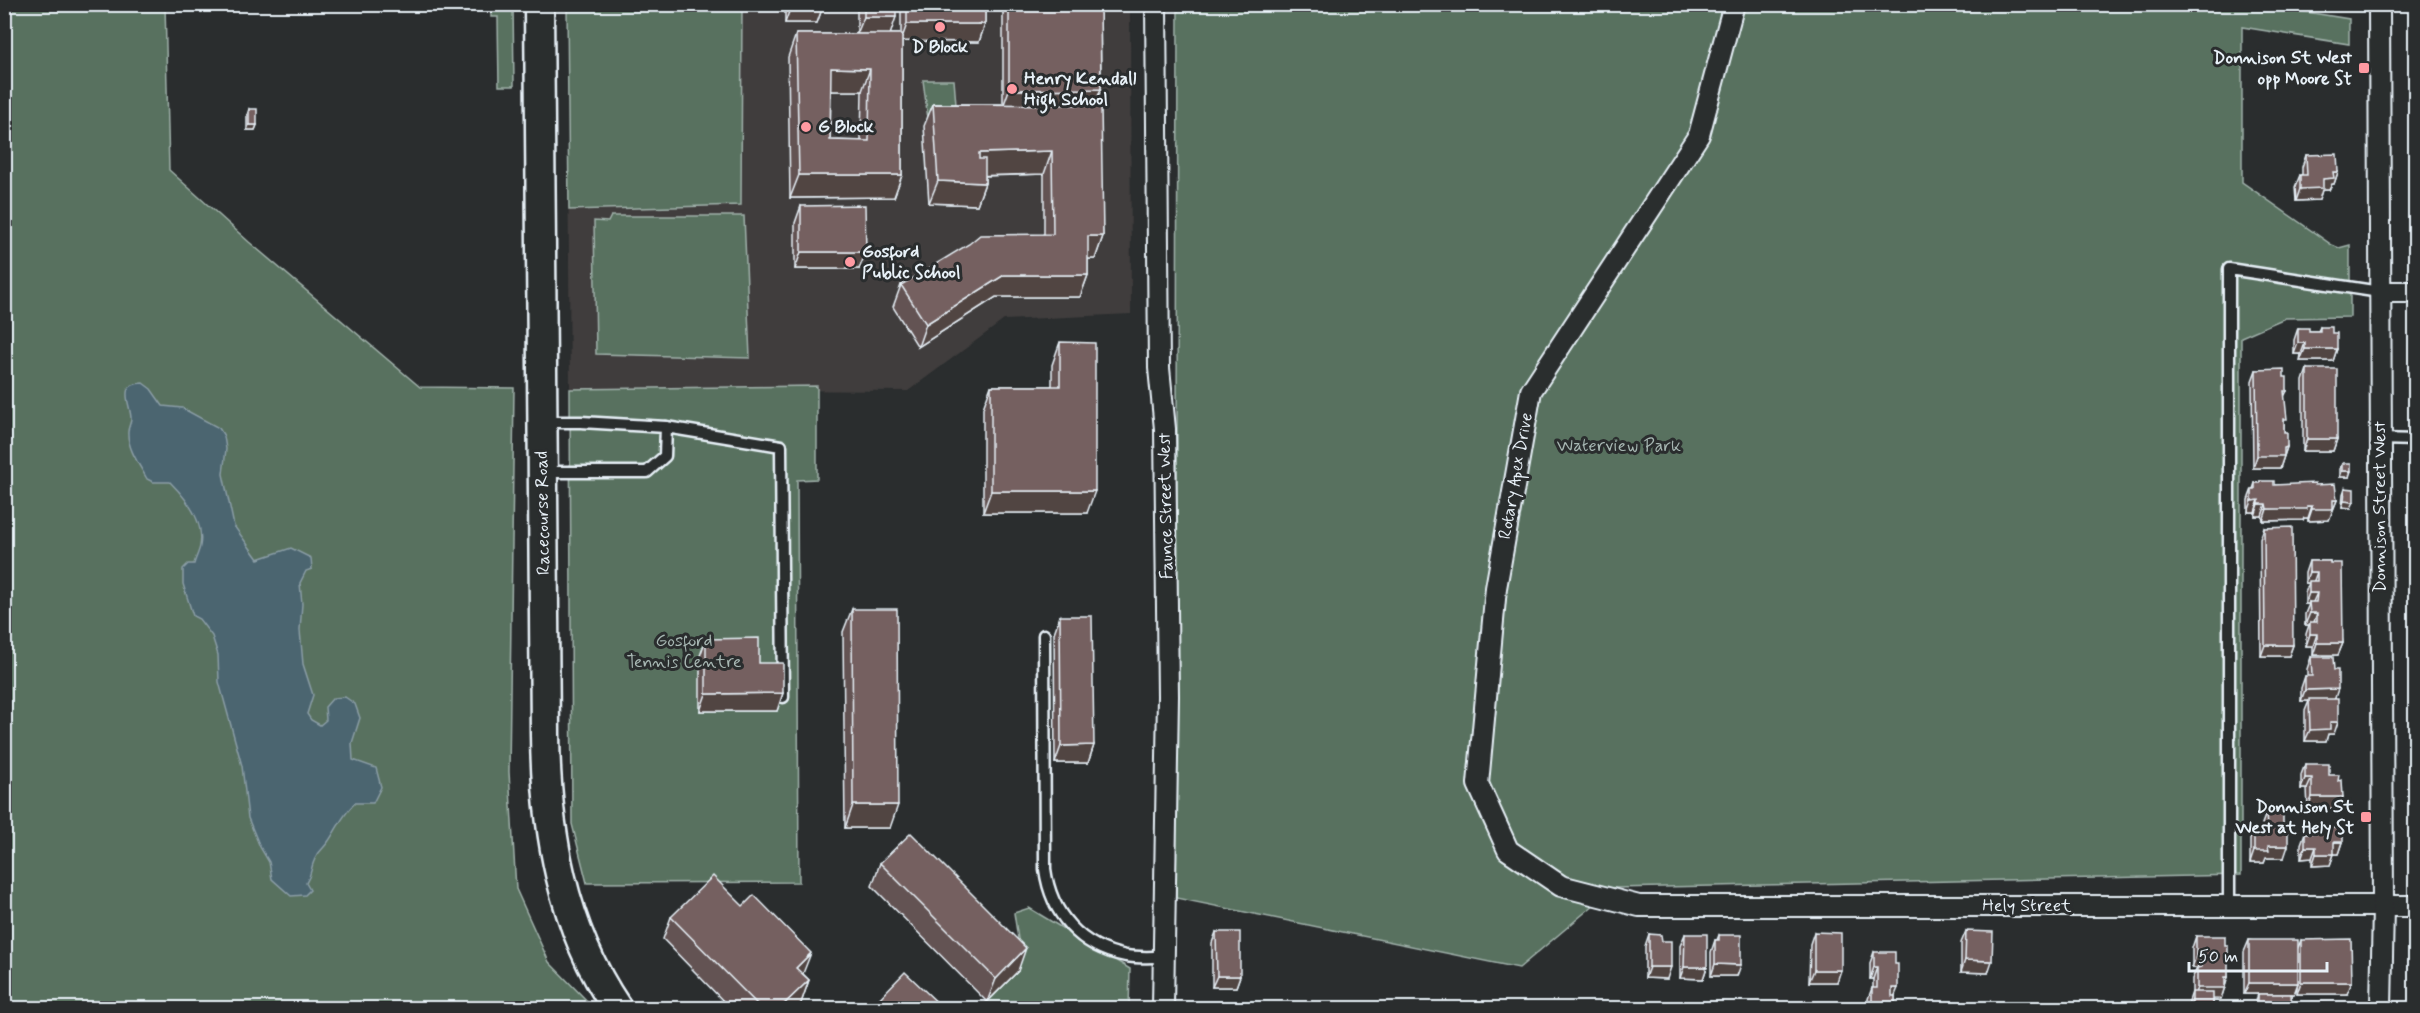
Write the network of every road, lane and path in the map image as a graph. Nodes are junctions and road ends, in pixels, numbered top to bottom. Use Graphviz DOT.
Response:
graph roads {
  1 [pos="539,4"];
  2 [pos="1156,4"];
  3 [pos="1734,4"];
  4 [pos="2379,4"];
  5 [pos="2380,292"];
  6 [pos="2415,292"];
  7 [pos="542,422"];
  8 [pos="666,427"];
  9 [pos="2380,440"];
  10 [pos="2415,440"];
  11 [pos="543,472"];
  12 [pos="1044,635"];
  13 [pos="783,697"];
  14 [pos="1639,906"];
  15 [pos="2229,906"];
  16 [pos="2383,906"];
  17 [pos="2415,906"];
  18 [pos="1163,957"];
  19 [pos="617,1008"];
  20 [pos="1163,1008"];
  21 [pos="2382,1008"];
  1 -- 7 [label="main road, Racecourse Road"];
  2 -- 18 [label="street, Faunce Street West"];
  3 -- 14 [label="street, Rotary Apex Drive"];
  4 -- 5 [label="street, Donnison Street West"];
  5 -- 6 [label="street"];
  5 -- 9 [label="street, Donnison Street West"];
  5 -- 15 [label="lane"];
  7 -- 8 [label="lane"];
  7 -- 11 [label="main road, Racecourse Road"];
  8 -- 11 [label="lane"];
  8 -- 13 [label="lane"];
  9 -- 10 [label="lane"];
  9 -- 16 [label="street, Donnison Street West"];
  11 -- 19 [label="main road, Racecourse Road"];
  12 -- 18 [label="lane"];
  14 -- 15 [label="street, Hely Street"];
  15 -- 16 [label="street, Hely Street"];
  16 -- 17 [label="street, Hely Street"];
  16 -- 21 [label="street, Donnison Street West"];
  18 -- 20 [label="street, Faunce Street West"];
}
